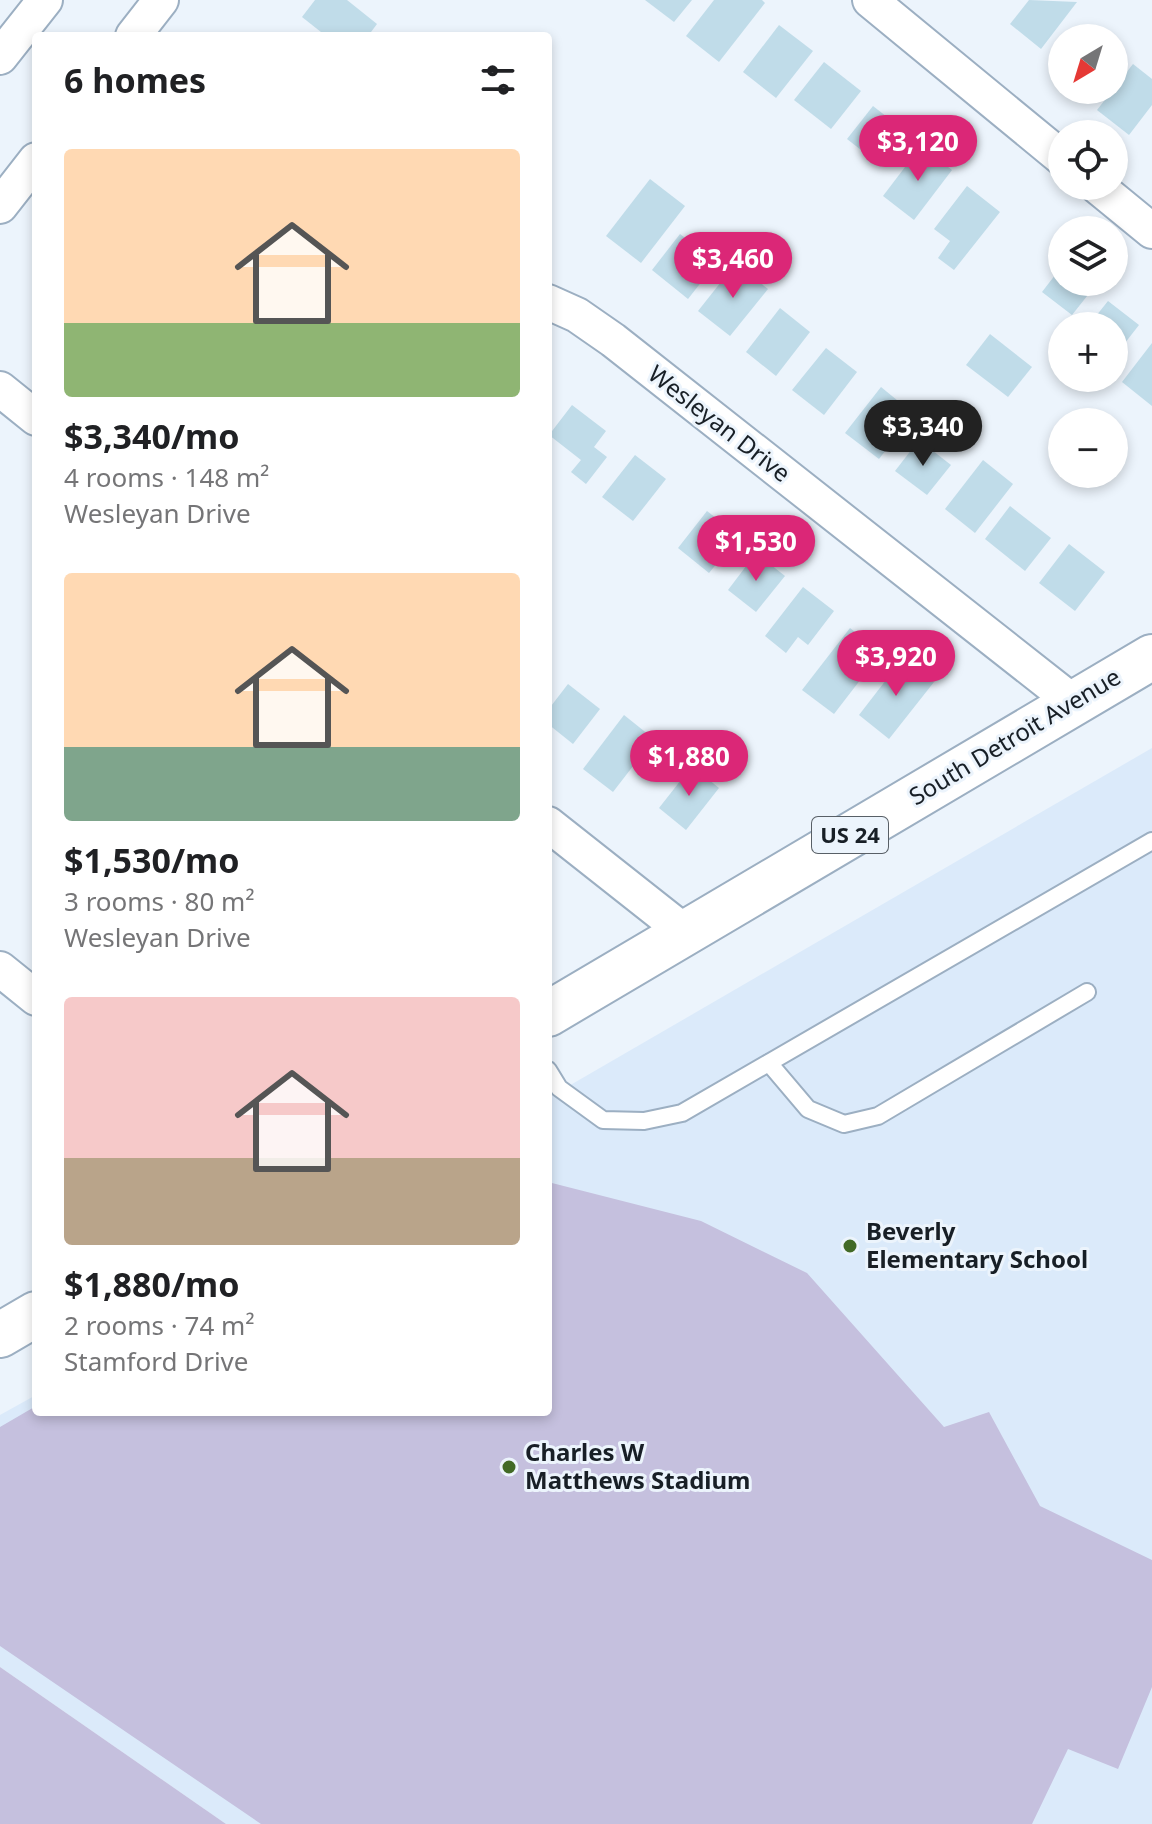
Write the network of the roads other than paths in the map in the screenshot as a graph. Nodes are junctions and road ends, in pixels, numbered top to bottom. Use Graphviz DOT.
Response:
graph roads {
  1 [pos="45,0"];
  2 [pos="161,0"];
  3 [pos="870,0"];
  4 [pos="136,32"];
  5 [pos="0,57"];
  6 [pos="1048,146"];
  7 [pos="32,165"];
  8 [pos="1114,200"];
  9 [pos="0,206"];
  10 [pos="1152,231"];
  11 [pos="552,304"];
  12 [pos="0,389"];
  13 [pos="32,415"];
  14 [pos="1152,657"];
  15 [pos="1073,702"];
  16 [pos="552,827"];
  17 [pos="1152,841"];
  18 [pos="686,933"];
  19 [pos="0,969"];
  20 [pos="1087,992"];
  21 [pos="32,995"];
  22 [pos="552,1012"];
  23 [pos="769,1063"];
  24 [pos="552,1077"];
  25 [pos="32,1316"];
  26 [pos="0,1335"];
  1 -- 5 [label="street"];
  2 -- 4 [label="street"];
  3 -- 6 [label="street"];
  7 -- 9 [label="street"];
  8 -- 10 [label="street"];
  11 -- 15 [label="street, Wesleyan Drive"];
  12 -- 13 [label="street"];
  14 -- 15 [label="main road, South Detroit Avenue / US 24"];
  15 -- 18 [label="main road, South Detroit Avenue / US 24"];
  16 -- 18 [label="street"];
  17 -- 23 [label="lane"];
  18 -- 22 [label="main road, South Detroit Avenue / US 24"];
  19 -- 21 [label="street"];
  20 -- 23 [label="lane"];
  23 -- 24 [label="lane"];
  25 -- 26 [label="main road"];
}
